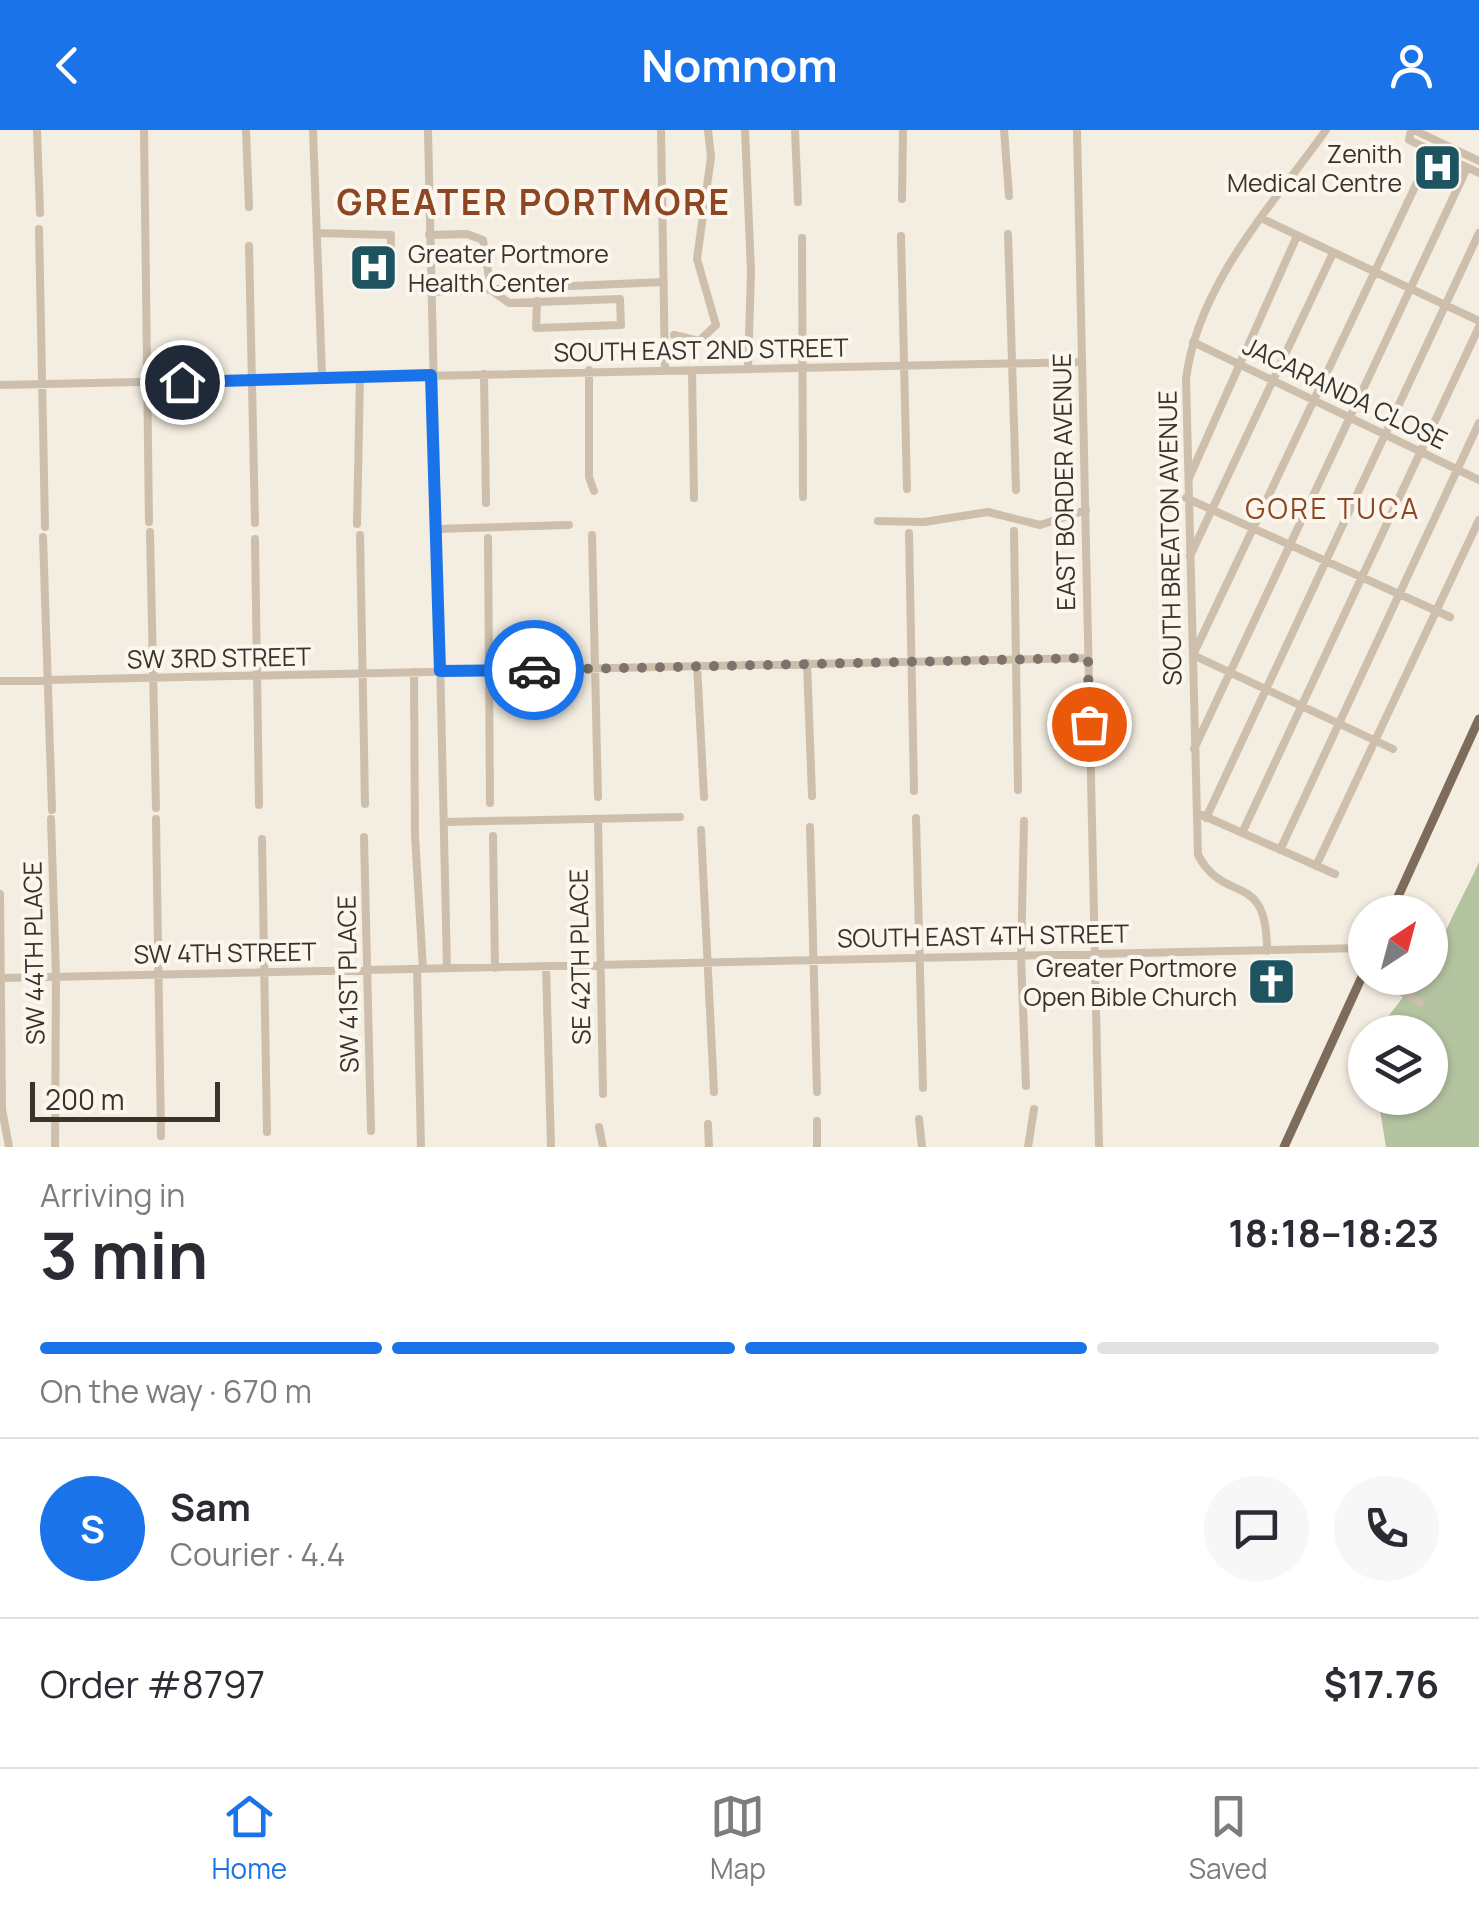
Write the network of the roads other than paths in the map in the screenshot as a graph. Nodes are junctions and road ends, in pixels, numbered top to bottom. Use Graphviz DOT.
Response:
graph roads {
  1 [pos="37,130"];
  2 [pos="144,130"];
  3 [pos="246,130"];
  4 [pos="312,130"];
  5 [pos="428,130"];
  6 [pos="661,130"];
  7 [pos="708,130"];
  8 [pos="745,130"];
  9 [pos="795,130"];
  10 [pos="903,130"];
  11 [pos="1004,130"];
  12 [pos="1077,130"];
  13 [pos="1326,130"];
  14 [pos="1412,130"];
  15 [pos="1432,151"];
  16 [pos="1479,161"];
  17 [pos="1467,168"];
  18 [pos="1479,173"];
  19 [pos="1009,196"];
  20 [pos="902,199"];
  21 [pos="798,202"];
  22 [pos="249,208"];
  23 [pos="40,213"];
  24 [pos="1263,218"];
  25 [pos="40,230"];
  26 [pos="317,233"];
  27 [pos="1008,234"];
  28 [pos="1479,234"];
  29 [pos="428,235"];
  30 [pos="901,236"];
  31 [pos="1297,236"];
  32 [pos="802,238"];
  33 [pos="249,246"];
  34 [pos="1333,253"];
  35 [pos="1372,271"];
  36 [pos="390,278"];
  37 [pos="664,282"];
  38 [pos="620,284"];
  39 [pos="491,290"];
  40 [pos="1410,290"];
  41 [pos="430,292"];
  42 [pos="620,299"];
  43 [pos="538,301"];
  44 [pos="1444,304"];
  45 [pos="1479,324"];
  46 [pos="674,334"];
  47 [pos="1192,342"];
  48 [pos="1082,362"];
  49 [pos="1012,364"];
  50 [pos="1239,364"];
  51 [pos="905,366"];
  52 [pos="801,369"];
  53 [pos="589,370"];
  54 [pos="748,370"];
  55 [pos="692,371"];
  56 [pos="665,372"];
  57 [pos="484,374"];
  58 [pos="431,375"];
  59 [pos="322,376"];
  60 [pos="360,376"];
  61 [pos="250,378"];
  62 [pos="1274,381"];
  63 [pos="148,383"];
  64 [pos="40,384"];
  65 [pos="0,385"];
  66 [pos="1313,400"];
  67 [pos="1349,418"];
  68 [pos="1479,424"];
  69 [pos="1384,434"];
  70 [pos="1420,452"];
  71 [pos="1458,470"];
  72 [pos="1479,480"];
  73 [pos="1187,482"];
  74 [pos="907,490"];
  75 [pos="1016,490"];
  76 [pos="594,491"];
  77 [pos="804,496"];
  78 [pos="694,498"];
  79 [pos="1186,498"];
  80 [pos="486,504"];
  81 [pos="1086,510"];
  82 [pos="1214,510"];
  83 [pos="1479,520"];
  84 [pos="878,522"];
  85 [pos="254,524"];
  86 [pos="357,524"];
  87 [pos="569,525"];
  88 [pos="1253,527"];
  89 [pos="437,530"];
  90 [pos="1014,531"];
  91 [pos="909,533"];
  92 [pos="592,534"];
  93 [pos="360,535"];
  94 [pos="488,538"];
  95 [pos="256,539"];
  96 [pos="1289,544"];
  97 [pos="1188,558"];
  98 [pos="1326,560"];
  99 [pos="1361,576"];
  100 [pos="1397,592"];
  101 [pos="1435,611"];
  102 [pos="1450,617"];
  103 [pos="1193,655"];
  104 [pos="1088,658"];
  105 [pos="1016,660"];
  106 [pos="807,663"];
  107 [pos="912,664"];
  108 [pos="697,666"];
  109 [pos="597,669"];
  110 [pos="440,671"];
  111 [pos="491,671"];
  112 [pos="1230,671"];
  113 [pos="414,672"];
  114 [pos="362,675"];
  115 [pos="257,676"];
  116 [pos="152,679"];
  117 [pos="0,681"];
  118 [pos="47,682"];
  119 [pos="1268,690"];
  120 [pos="1302,706"];
  121 [pos="1479,719"];
  122 [pos="1338,723"];
  123 [pos="1374,740"];
  124 [pos="1393,749"];
  125 [pos="1192,753"];
  126 [pos="1018,790"];
  127 [pos="914,791"];
  128 [pos="812,796"];
  129 [pos="598,798"];
  130 [pos="704,798"];
  131 [pos="490,803"];
  132 [pos="365,804"];
  133 [pos="259,805"];
  134 [pos="156,808"];
  135 [pos="1195,810"];
  136 [pos="680,817"];
  137 [pos="598,818"];
  138 [pos="916,818"];
  139 [pos="1206,818"];
  140 [pos="156,819"];
  141 [pos="1024,821"];
  142 [pos="444,822"];
  143 [pos="810,827"];
  144 [pos="701,830"];
  145 [pos="1242,834"];
  146 [pos="494,836"];
  147 [pos="364,837"];
  148 [pos="262,839"];
  149 [pos="1280,850"];
  150 [pos="1316,866"];
  151 [pos="1335,874"];
  152 [pos="0,894"];
  153 [pos="1400,895"];
  154 [pos="1348,949"];
  155 [pos="1267,952"];
  156 [pos="1093,954"];
  157 [pos="1021,956"];
  158 [pos="918,957"];
  159 [pos="812,960"];
  160 [pos="705,962"];
  161 [pos="602,963"];
  162 [pos="546,966"];
  163 [pos="447,968"];
  164 [pos="495,968"];
  165 [pos="420,969"];
  166 [pos="370,970"];
  167 [pos="262,973"];
  168 [pos="160,974"];
  169 [pos="56,976"];
  170 [pos="3,978"];
  171 [pos="1354,995"];
  172 [pos="1407,995"];
  173 [pos="1420,1003"];
  174 [pos="1026,1086"];
  175 [pos="923,1088"];
  176 [pos="714,1092"];
  177 [pos="817,1092"];
  178 [pos="603,1094"];
  179 [pos="1034,1109"];
  180 [pos="920,1119"];
  181 [pos="817,1121"];
  182 [pos="708,1124"];
  183 [pos="600,1126"];
  184 [pos="371,1131"];
  185 [pos="268,1132"];
  186 [pos="161,1136"];
  187 [pos="9,1147"];
  188 [pos="55,1147"];
  189 [pos="421,1147"];
  190 [pos="552,1147"];
  191 [pos="603,1147"];
  192 [pos="710,1147"];
  193 [pos="817,1147"];
  194 [pos="922,1147"];
  195 [pos="1028,1147"];
  196 [pos="1098,1147"];
  197 [pos="1284,1147"];
  1 -- 23 [label="street"];
  2 -- 63 [label="street"];
  3 -- 22 [label="street"];
  4 -- 26 [label="street"];
  5 -- 29 [label="street"];
  6 -- 37 [label="street"];
  7 -- 46 [label="street"];
  8 -- 54 [label="street"];
  9 -- 21 [label="street"];
  10 -- 20 [label="street"];
  11 -- 19 [label="street"];
  12 -- 48 [label="street, EAST BORDER AVENUE"];
  13 -- 24 [label="street, SOUTH BREATON AVENUE"];
  14 -- 15 [label="street"];
  14 -- 16 [label="street"];
  15 -- 17 [label="street"];
  15 -- 35 [label="street"];
  17 -- 18 [label="street"];
  17 -- 40 [label="street"];
  24 -- 31 [label="street"];
  24 -- 47 [label="street, SOUTH BREATON AVENUE"];
  25 -- 64 [label="street, SW 44TH PLACE"];
  26 -- 36 [label="street"];
  26 -- 59 [label="street"];
  27 -- 49 [label="street"];
  28 -- 44 [label="street"];
  29 -- 39 [label="street"];
  29 -- 41 [label="street"];
  30 -- 51 [label="street"];
  31 -- 34 [label="street"];
  31 -- 50 [label="street"];
  32 -- 52 [label="street"];
  33 -- 61 [label="street"];
  34 -- 35 [label="street"];
  34 -- 62 [label="street"];
  35 -- 40 [label="street"];
  35 -- 66 [label="street"];
  37 -- 38 [label="street"];
  37 -- 56 [label="street"];
  38 -- 39 [label="street"];
  38 -- 42 [label="street"];
  39 -- 41 [label="street"];
  39 -- 43 [label="street"];
  40 -- 44 [label="street"];
  40 -- 67 [label="street"];
  41 -- 58 [label="street"];
  42 -- 43 [label="street"];
  42 -- 43 [label="street"];
  44 -- 45 [label="street"];
  44 -- 69 [label="street"];
  45 -- 70 [label="street"];
  47 -- 50 [label="street, JACARANDA CLOSE"];
  47 -- 73 [label="street, SOUTH BREATON AVENUE"];
  48 -- 49 [label="street, SOUTH EAST 2ND STREET"];
  48 -- 81 [label="street, EAST BORDER AVENUE"];
  49 -- 51 [label="street, SOUTH EAST 2ND STREET"];
  49 -- 75 [label="street"];
  50 -- 62 [label="street, JACARANDA CLOSE"];
  50 -- 73 [label="street"];
  51 -- 52 [label="street, SOUTH EAST 2ND STREET"];
  51 -- 74 [label="street"];
  52 -- 54 [label="street, SOUTH EAST 2ND STREET"];
  52 -- 77 [label="street"];
  53 -- 56 [label="street, SOUTH EAST 2ND STREET"];
  53 -- 57 [label="street, SOUTH EAST 2ND STREET"];
  53 -- 76 [label="street"];
  54 -- 55 [label="street, SOUTH EAST 2ND STREET"];
  55 -- 56 [label="street, SOUTH EAST 2ND STREET"];
  55 -- 78 [label="street"];
  57 -- 58 [label="street, SOUTH EAST 2ND STREET"];
  57 -- 80 [label="street"];
  58 -- 60 [label="street, SOUTH EAST 2ND STREET"];
  58 -- 89 [label="street"];
  59 -- 60 [label="street, SOUTH EAST 2ND STREET"];
  59 -- 61 [label="street, SOUTH EAST 2ND STREET"];
  60 -- 86 [label="street"];
  61 -- 63 [label="street, SOUTH EAST 2ND STREET"];
  61 -- 85 [label="street"];
  62 -- 66 [label="street, JACARANDA CLOSE"];
  62 -- 82 [label="street"];
  63 -- 64 [label="street, SOUTH EAST 2ND STREET"];
  63 -- 116 [label="street"];
  64 -- 65 [label="street, SOUTH EAST 2ND STREET"];
  64 -- 118 [label="street, SW 44TH PLACE"];
  66 -- 67 [label="street, JACARANDA CLOSE"];
  66 -- 88 [label="street"];
  67 -- 69 [label="street, JACARANDA CLOSE"];
  67 -- 96 [label="street"];
  68 -- 71 [label="street"];
  69 -- 70 [label="street, JACARANDA CLOSE"];
  69 -- 98 [label="street"];
  70 -- 71 [label="street, JACARANDA CLOSE"];
  70 -- 99 [label="street"];
  71 -- 72 [label="street, JACARANDA CLOSE"];
  71 -- 100 [label="street"];
  73 -- 79 [label="street, SOUTH BREATON AVENUE"];
  79 -- 82 [label="street"];
  79 -- 97 [label="street, SOUTH BREATON AVENUE"];
  81 -- 84 [label="street"];
  81 -- 104 [label="street, EAST BORDER AVENUE"];
  82 -- 88 [label="street"];
  82 -- 97 [label="street"];
  83 -- 101 [label="street"];
  87 -- 89 [label="street"];
  88 -- 96 [label="street"];
  88 -- 103 [label="street"];
  89 -- 110 [label="street"];
  90 -- 105 [label="street"];
  91 -- 107 [label="street"];
  92 -- 109 [label="street"];
  93 -- 114 [label="street"];
  94 -- 111 [label="street"];
  95 -- 115 [label="street"];
  96 -- 98 [label="street"];
  96 -- 112 [label="street"];
  97 -- 103 [label="street, SOUTH BREATON AVENUE"];
  98 -- 99 [label="street"];
  98 -- 119 [label="street"];
  99 -- 100 [label="street"];
  99 -- 120 [label="street"];
  100 -- 101 [label="street"];
  100 -- 122 [label="street"];
  101 -- 102 [label="street"];
  101 -- 123 [label="street"];
  103 -- 112 [label="street"];
  103 -- 125 [label="street, SOUTH BREATON AVENUE"];
  104 -- 105 [label="street, SW 3RD STREET"];
  104 -- 156 [label="street, EAST BORDER AVENUE"];
  105 -- 107 [label="street, SW 3RD STREET"];
  105 -- 126 [label="street"];
  106 -- 107 [label="street, SW 3RD STREET"];
  106 -- 108 [label="street, SW 3RD STREET"];
  106 -- 128 [label="street"];
  107 -- 127 [label="street"];
  108 -- 109 [label="street, SW 3RD STREET"];
  108 -- 130 [label="street"];
  109 -- 111 [label="street, SW 3RD STREET"];
  109 -- 129 [label="street"];
  110 -- 111 [label="street, SW 3RD STREET"];
  110 -- 113 [label="street, SW 3RD STREET"];
  110 -- 142 [label="street"];
  111 -- 131 [label="street"];
  112 -- 119 [label="street"];
  112 -- 125 [label="street"];
  113 -- 114 [label="street, SW 3RD STREET"];
  113 -- 165 [label="street"];
  114 -- 115 [label="street, SW 3RD STREET"];
  114 -- 132 [label="street"];
  115 -- 116 [label="street, SW 3RD STREET"];
  115 -- 133 [label="street"];
  116 -- 118 [label="street, SW 3RD STREET"];
  116 -- 134 [label="street"];
  117 -- 118 [label="street, SW 3RD STREET"];
  118 -- 169 [label="street, SW 44TH PLACE"];
  119 -- 120 [label="street"];
  119 -- 139 [label="street"];
  120 -- 122 [label="street"];
  120 -- 145 [label="street"];
  121 -- 153 [label="main road"];
  122 -- 123 [label="street"];
  122 -- 149 [label="street"];
  123 -- 124 [label="street"];
  123 -- 150 [label="street"];
  125 -- 135 [label="street, SOUTH BREATON AVENUE"];
  135 -- 139 [label="street"];
  135 -- 155 [label="street, SOUTH BREATON AVENUE"];
  136 -- 137 [label="street"];
  137 -- 142 [label="street"];
  137 -- 161 [label="street, SE 42TH PLACE"];
  138 -- 158 [label="street"];
  139 -- 145 [label="street"];
  140 -- 168 [label="street"];
  141 -- 157 [label="street"];
  142 -- 163 [label="street"];
  143 -- 159 [label="street"];
  144 -- 160 [label="street"];
  145 -- 149 [label="street"];
  146 -- 164 [label="street"];
  147 -- 166 [label="street, SW 41ST PLACE"];
  148 -- 167 [label="street"];
  149 -- 150 [label="street"];
  150 -- 151 [label="street"];
  152 -- 170 [label="street"];
  154 -- 155 [label="street, SOUTH EAST 4TH STREET"];
  155 -- 156 [label="street, SOUTH EAST 4TH STREET"];
  156 -- 157 [label="street, SOUTH EAST 4TH STREET"];
  156 -- 196 [label="street, EAST BORDER AVENUE"];
  157 -- 158 [label="street, SOUTH EAST 4TH STREET"];
  157 -- 174 [label="street"];
  158 -- 159 [label="street, SOUTH EAST 4TH STREET"];
  158 -- 175 [label="street"];
  159 -- 160 [label="street, SOUTH EAST 4TH STREET"];
  159 -- 177 [label="street"];
  160 -- 161 [label="street, SOUTH EAST 4TH STREET"];
  160 -- 176 [label="street"];
  161 -- 162 [label="street, SOUTH EAST 4TH STREET"];
  161 -- 178 [label="street, SE 42TH PLACE"];
  162 -- 164 [label="street, SW 4TH STREET"];
  162 -- 190 [label="street"];
  163 -- 164 [label="street, SW 4TH STREET"];
  163 -- 165 [label="street, SW 4TH STREET"];
  165 -- 166 [label="street, SW 4TH STREET"];
  165 -- 189 [label="street"];
  166 -- 167 [label="street, SW 4TH STREET"];
  166 -- 184 [label="street, SW 41ST PLACE"];
  167 -- 168 [label="street, SW 4TH STREET"];
  167 -- 185 [label="street"];
  168 -- 169 [label="street, SW 4TH STREET"];
  168 -- 186 [label="street"];
  169 -- 170 [label="street, SW 4TH STREET"];
  169 -- 188 [label="street, SW 44TH PLACE"];
  170 -- 187 [label="street"];
  171 -- 197 [label="main road"];
  172 -- 173 [label="street"];
  179 -- 195 [label="street"];
  180 -- 194 [label="street"];
  181 -- 193 [label="street"];
  182 -- 192 [label="street"];
  183 -- 191 [label="street"];
}
